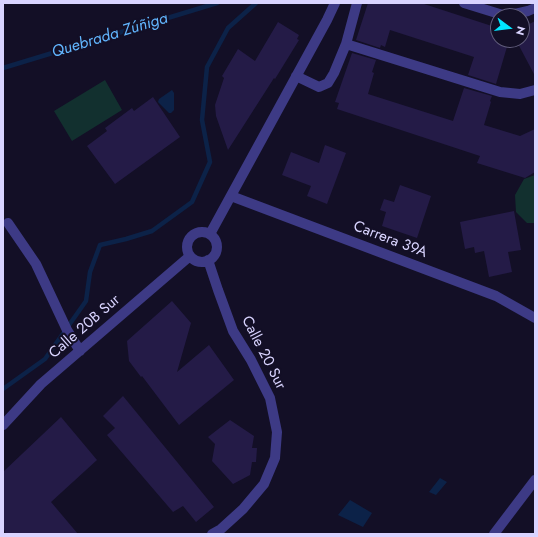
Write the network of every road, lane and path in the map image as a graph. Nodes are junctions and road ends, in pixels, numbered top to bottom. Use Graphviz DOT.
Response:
graph roads {
  1 [pos="335,3"];
  2 [pos="357,3"];
  3 [pos="464,3"];
  4 [pos="535,8"];
  5 [pos="346,44"];
  6 [pos="296,76"];
  7 [pos="535,90"];
  8 [pos="232,196"];
  9 [pos="8,223"];
  10 [pos="210,234"];
  11 [pos="190,256"];
  12 [pos="208,260"];
  13 [pos="535,318"];
  14 [pos="80,351"];
  15 [pos="3,426"];
  16 [pos="535,480"];
  17 [pos="221,532"];
  18 [pos="494,534"];
  1 -- 6 [label="street"];
  2 -- 5 [label="street"];
  3 -- 4 [label="street"];
  5 -- 6 [label="street"];
  5 -- 7 [label="street"];
  6 -- 8 [label="street"];
  8 -- 10 [label="street"];
  8 -- 13 [label="street, Carrera 39A"];
  9 -- 14 [label="street"];
  10 -- 11 [label="street"];
  10 -- 12 [label="street"];
  11 -- 12 [label="street"];
  11 -- 14 [label="street, Calle 20B Sur"];
  12 -- 17 [label="street, Calle 20 Sur"];
  14 -- 15 [label="street, Calle 20B Sur"];
  16 -- 18 [label="street"];
}
